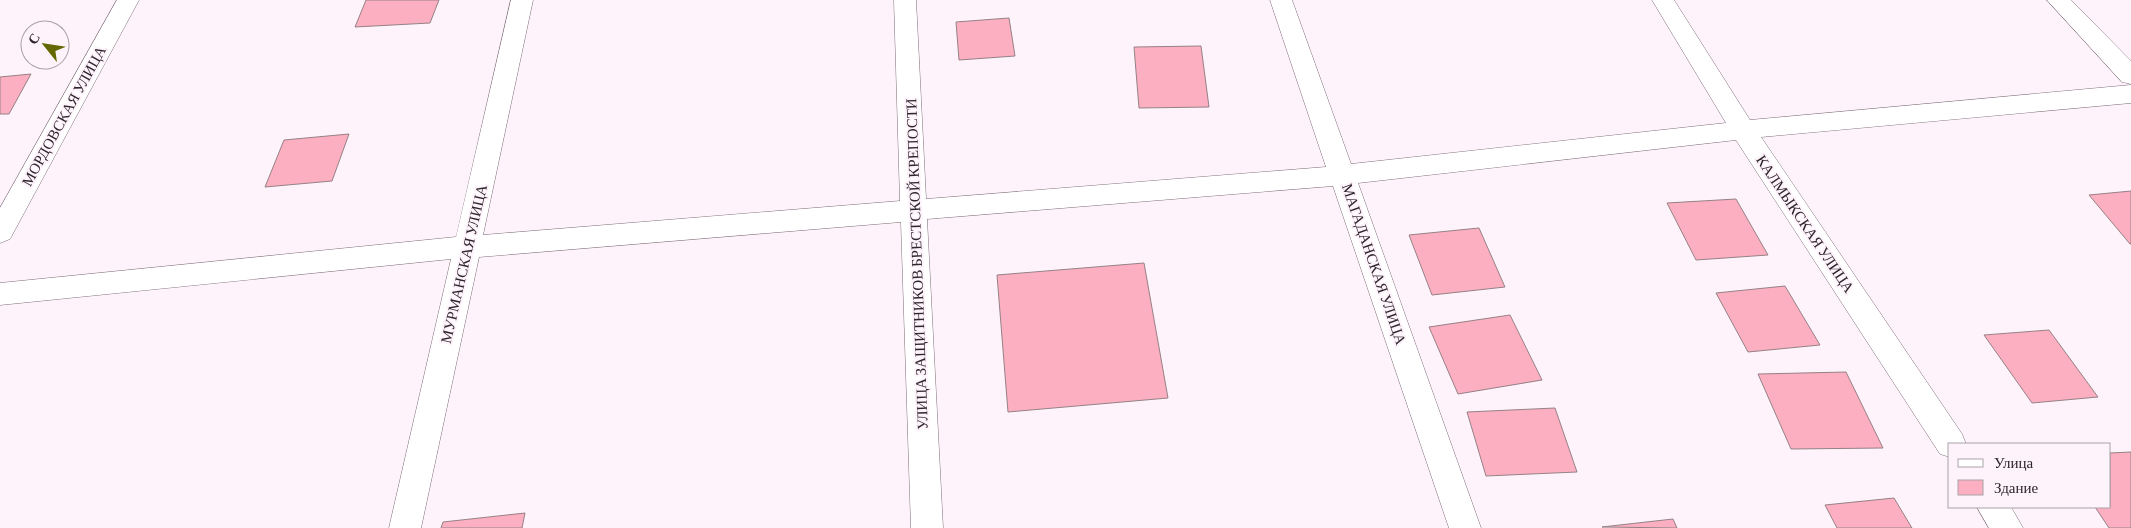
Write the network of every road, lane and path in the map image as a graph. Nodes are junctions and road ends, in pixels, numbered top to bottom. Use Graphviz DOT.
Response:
graph roads {
  1 [pos="128,0"];
  2 [pos="522,0"];
  3 [pos="905,0"];
  4 [pos="1281,0"];
  5 [pos="1663,0"];
  6 [pos="2058,0"];
  7 [pos="2131,76"];
  8 [pos="2131,94"];
  9 [pos="1743,130"];
  10 [pos="1344,176"];
  11 [pos="915,210"];
  12 [pos="0,232"];
  13 [pos="468,247"];
  14 [pos="0,294"];
  15 [pos="1950,443"];
  16 [pos="1994,508"];
  17 [pos="405,528"];
  18 [pos="928,528"];
  19 [pos="1465,528"];
  20 [pos="2007,528"];
  1 -- 12 [label="street, МОРДОВСКАЯ УЛИЦА"];
  2 -- 13 [label="street, МУРМАНСКАЯ УЛИЦА"];
  3 -- 11 [label="street, УЛИЦА ЗАЩИТНИКОВ БРЕСТСКОЙ КРЕПОСТИ"];
  4 -- 10 [label="street, МАГАДАНСКАЯ УЛИЦА"];
  5 -- 9 [label="street, КАЛМЫКСКАЯ УЛИЦА"];
  6 -- 7 [label="street"];
  8 -- 9 [label="street"];
  9 -- 10 [label="street"];
  9 -- 15 [label="street, КАЛМЫКСКАЯ УЛИЦА"];
  10 -- 11 [label="street"];
  10 -- 19 [label="street, МАГАДАНСКАЯ УЛИЦА"];
  11 -- 13 [label="street"];
  11 -- 18 [label="street, УЛИЦА ЗАЩИТНИКОВ БРЕСТСКОЙ КРЕПОСТИ"];
  13 -- 14 [label="street"];
  13 -- 17 [label="street, МУРМАНСКАЯ УЛИЦА"];
  16 -- 20 [label="street"];
}
